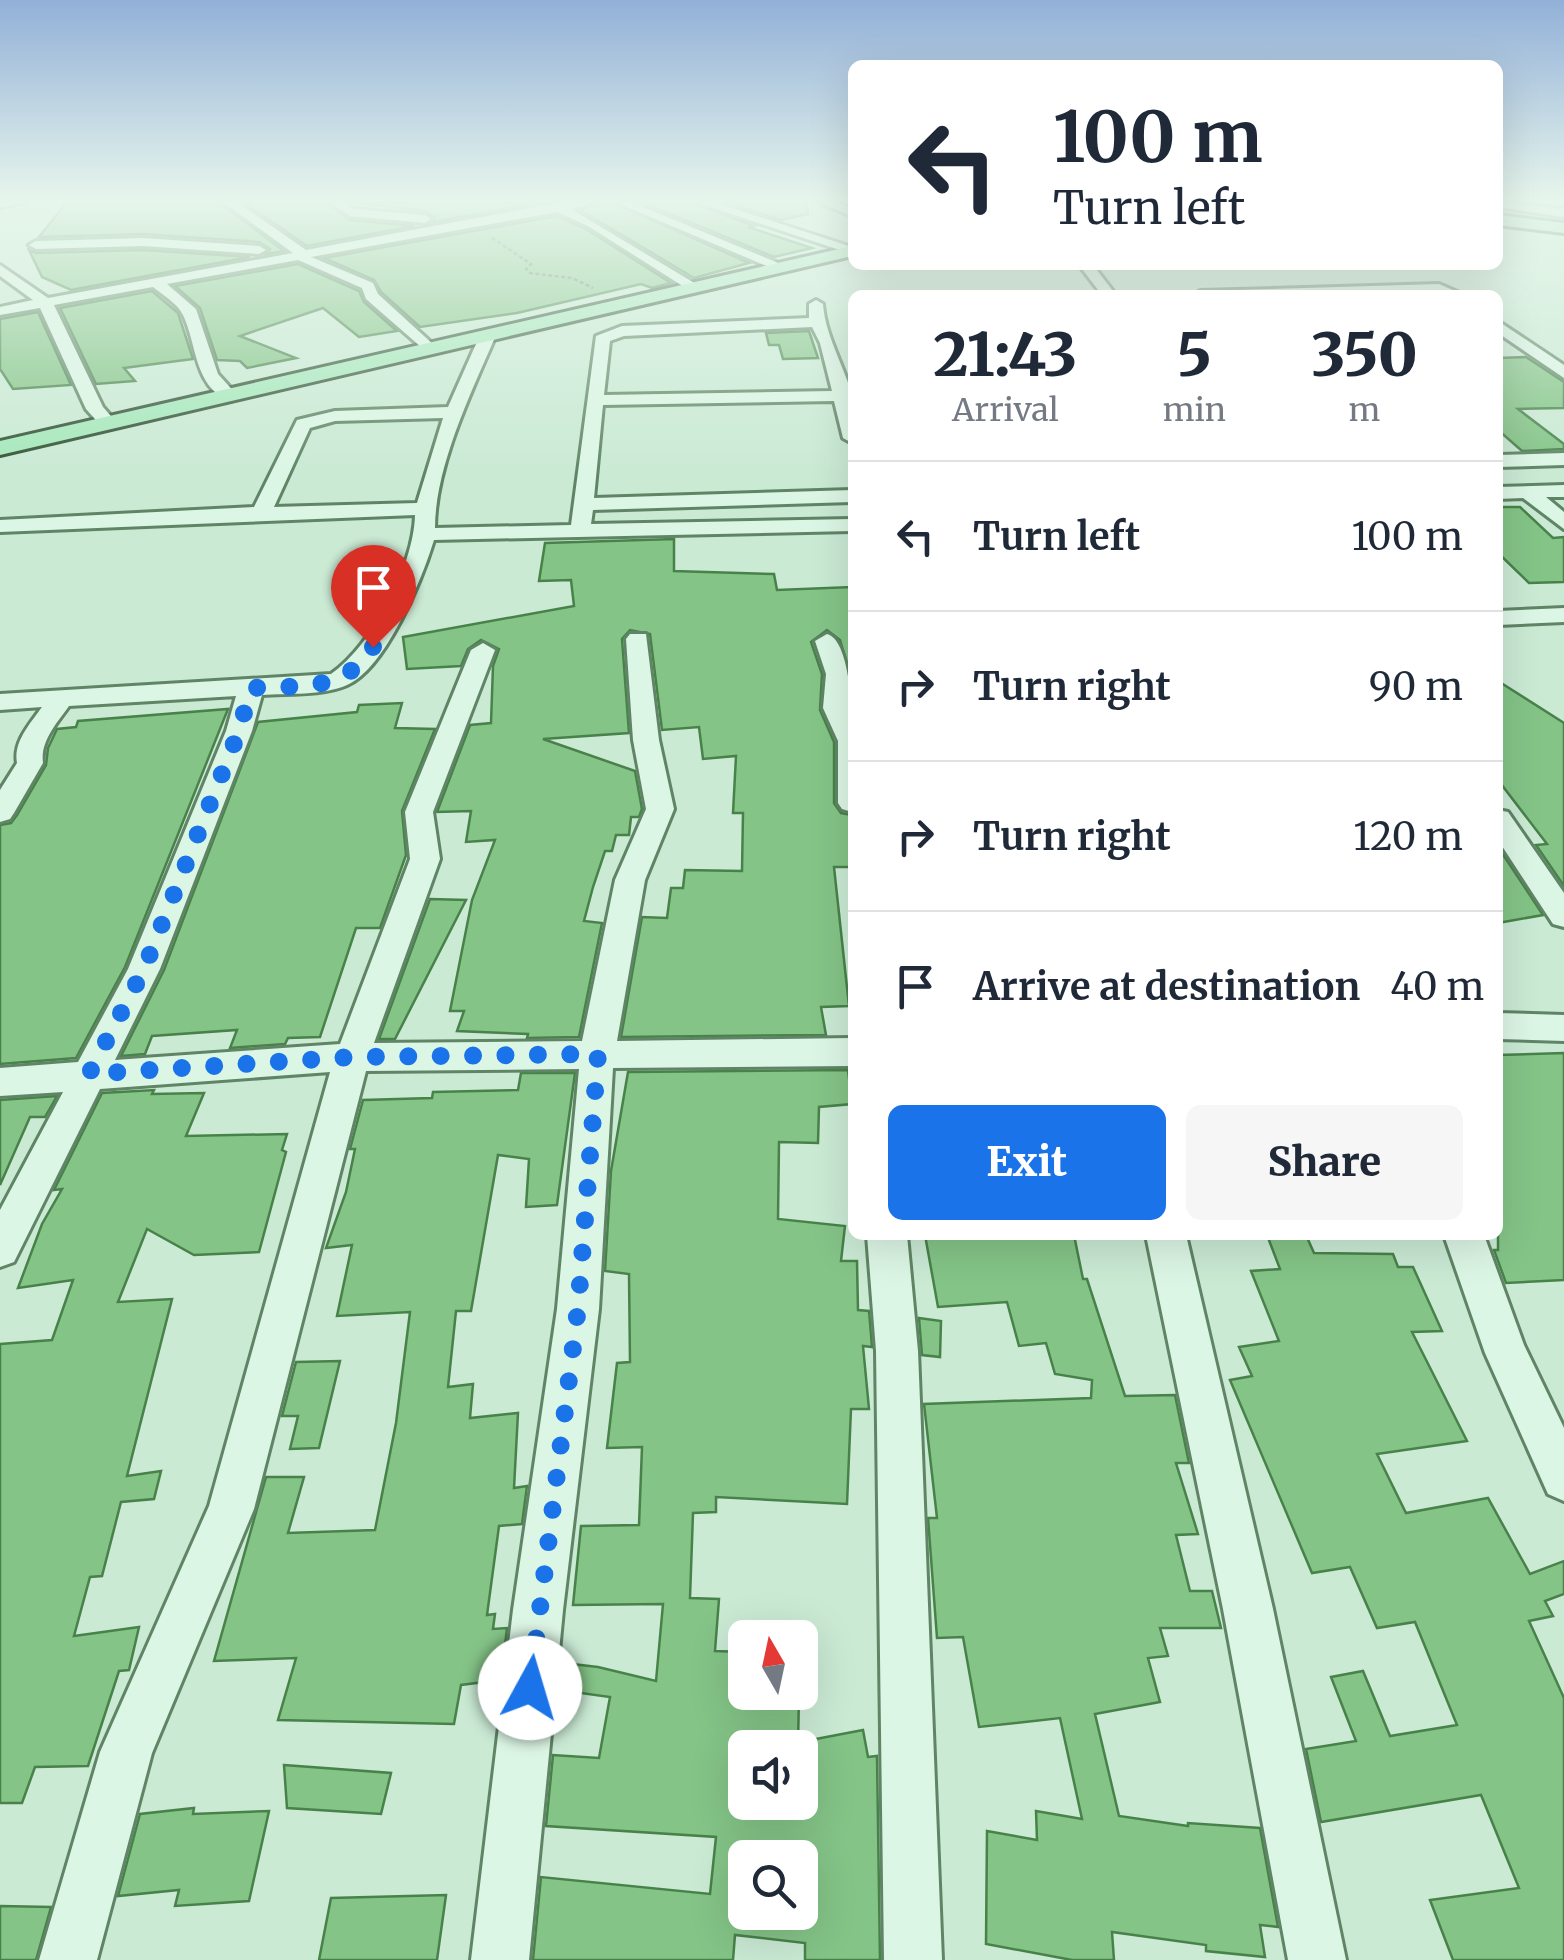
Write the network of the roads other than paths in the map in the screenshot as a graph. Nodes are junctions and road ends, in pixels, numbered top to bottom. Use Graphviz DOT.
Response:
graph roads {
  1 [pos="33,293"];
  2 [pos="92,293"];
  3 [pos="170,293"];
  4 [pos="370,293"];
  5 [pos="669,293"];
  6 [pos="816,301"];
  7 [pos="45,302"];
  8 [pos="0,312"];
  9 [pos="816,322"];
  10 [pos="1503,330"];
  11 [pos="488,335"];
  12 [pos="828,343"];
  13 [pos="848,343"];
  14 [pos="1544,343"];
  15 [pos="1503,345"];
  16 [pos="1524,345"];
  17 [pos="430,348"];
  18 [pos="1564,373"];
  19 [pos="228,395"];
  20 [pos="598,400"];
  21 [pos="847,408"];
  22 [pos="454,412"];
  23 [pos="108,423"];
  24 [pos="0,448"];
  25 [pos="1564,459"];
  26 [pos="1503,461"];
  27 [pos="1527,491"];
  28 [pos="1564,491"];
  29 [pos="1503,493"];
  30 [pos="848,496"];
  31 [pos="723,500"];
  32 [pos="584,504"];
  33 [pos="261,513"];
  34 [pos="425,522"];
  35 [pos="1564,523"];
  36 [pos="848,525"];
  37 [pos="0,526"];
  38 [pos="725,529"];
  39 [pos="580,532"];
  40 [pos="1564,615"];
  41 [pos="1503,618"];
  42 [pos="638,639"];
  43 [pos="826,641"];
  44 [pos="484,650"];
  45 [pos="251,688"];
  46 [pos="62,698"];
  47 [pos="0,702"];
  48 [pos="848,734"];
  49 [pos="0,813"];
  50 [pos="1503,826"];
  51 [pos="1564,916"];
  52 [pos="1503,1026"];
  53 [pos="1564,1028"];
  54 [pos="848,1052"];
  55 [pos="598,1054"];
  56 [pos="352,1057"];
  57 [pos="89,1074"];
  58 [pos="0,1082"];
  59 [pos="888,1240"];
  60 [pos="1167,1240"];
  61 [pos="1466,1240"];
  62 [pos="0,1249"];
  63 [pos="1564,1478"];
  64 [pos="68,1960"];
  65 [pos="500,1960"];
  66 [pos="913,1960"];
  67 [pos="1316,1960"];
  1 -- 7 [label="street"];
  2 -- 7 [label="street"];
  3 -- 19 [label="street"];
  4 -- 17 [label="street"];
  5 -- 11 [label="main road"];
  6 -- 9 [label="street"];
  7 -- 8 [label="street"];
  7 -- 23 [label="street"];
  9 -- 12 [label="street"];
  9 -- 20 [label="street"];
  10 -- 16 [label="street"];
  11 -- 17 [label="main road"];
  11 -- 22 [label="street"];
  12 -- 13 [label="street"];
  12 -- 21 [label="street"];
  14 -- 16 [label="street"];
  15 -- 16 [label="street"];
  16 -- 18 [label="street"];
  17 -- 19 [label="main road"];
  19 -- 23 [label="main road"];
  20 -- 21 [label="street"];
  20 -- 32 [label="street"];
  22 -- 33 [label="street"];
  22 -- 34 [label="street"];
  23 -- 24 [label="main road"];
  25 -- 26 [label="street"];
  27 -- 28 [label="street"];
  27 -- 29 [label="street"];
  27 -- 35 [label="street"];
  30 -- 31 [label="street"];
  31 -- 32 [label="street"];
  31 -- 38 [label="street"];
  32 -- 39 [label="street"];
  33 -- 34 [label="street"];
  33 -- 37 [label="street"];
  34 -- 39 [label="street"];
  34 -- 45 [label="street"];
  36 -- 38 [label="street"];
  38 -- 39 [label="street"];
  40 -- 41 [label="street"];
  42 -- 55 [label="street"];
  43 -- 48 [label="street"];
  44 -- 56 [label="street"];
  45 -- 46 [label="street"];
  45 -- 57 [label="street"];
  46 -- 47 [label="street"];
  46 -- 49 [label="street"];
  50 -- 51 [label="street"];
  52 -- 53 [label="street"];
  54 -- 55 [label="street"];
  55 -- 56 [label="street"];
  55 -- 65 [label="street"];
  56 -- 57 [label="street"];
  56 -- 64 [label="street"];
  57 -- 58 [label="street"];
  57 -- 62 [label="street"];
  59 -- 66 [label="street"];
  60 -- 67 [label="street"];
  61 -- 63 [label="street"];
}
